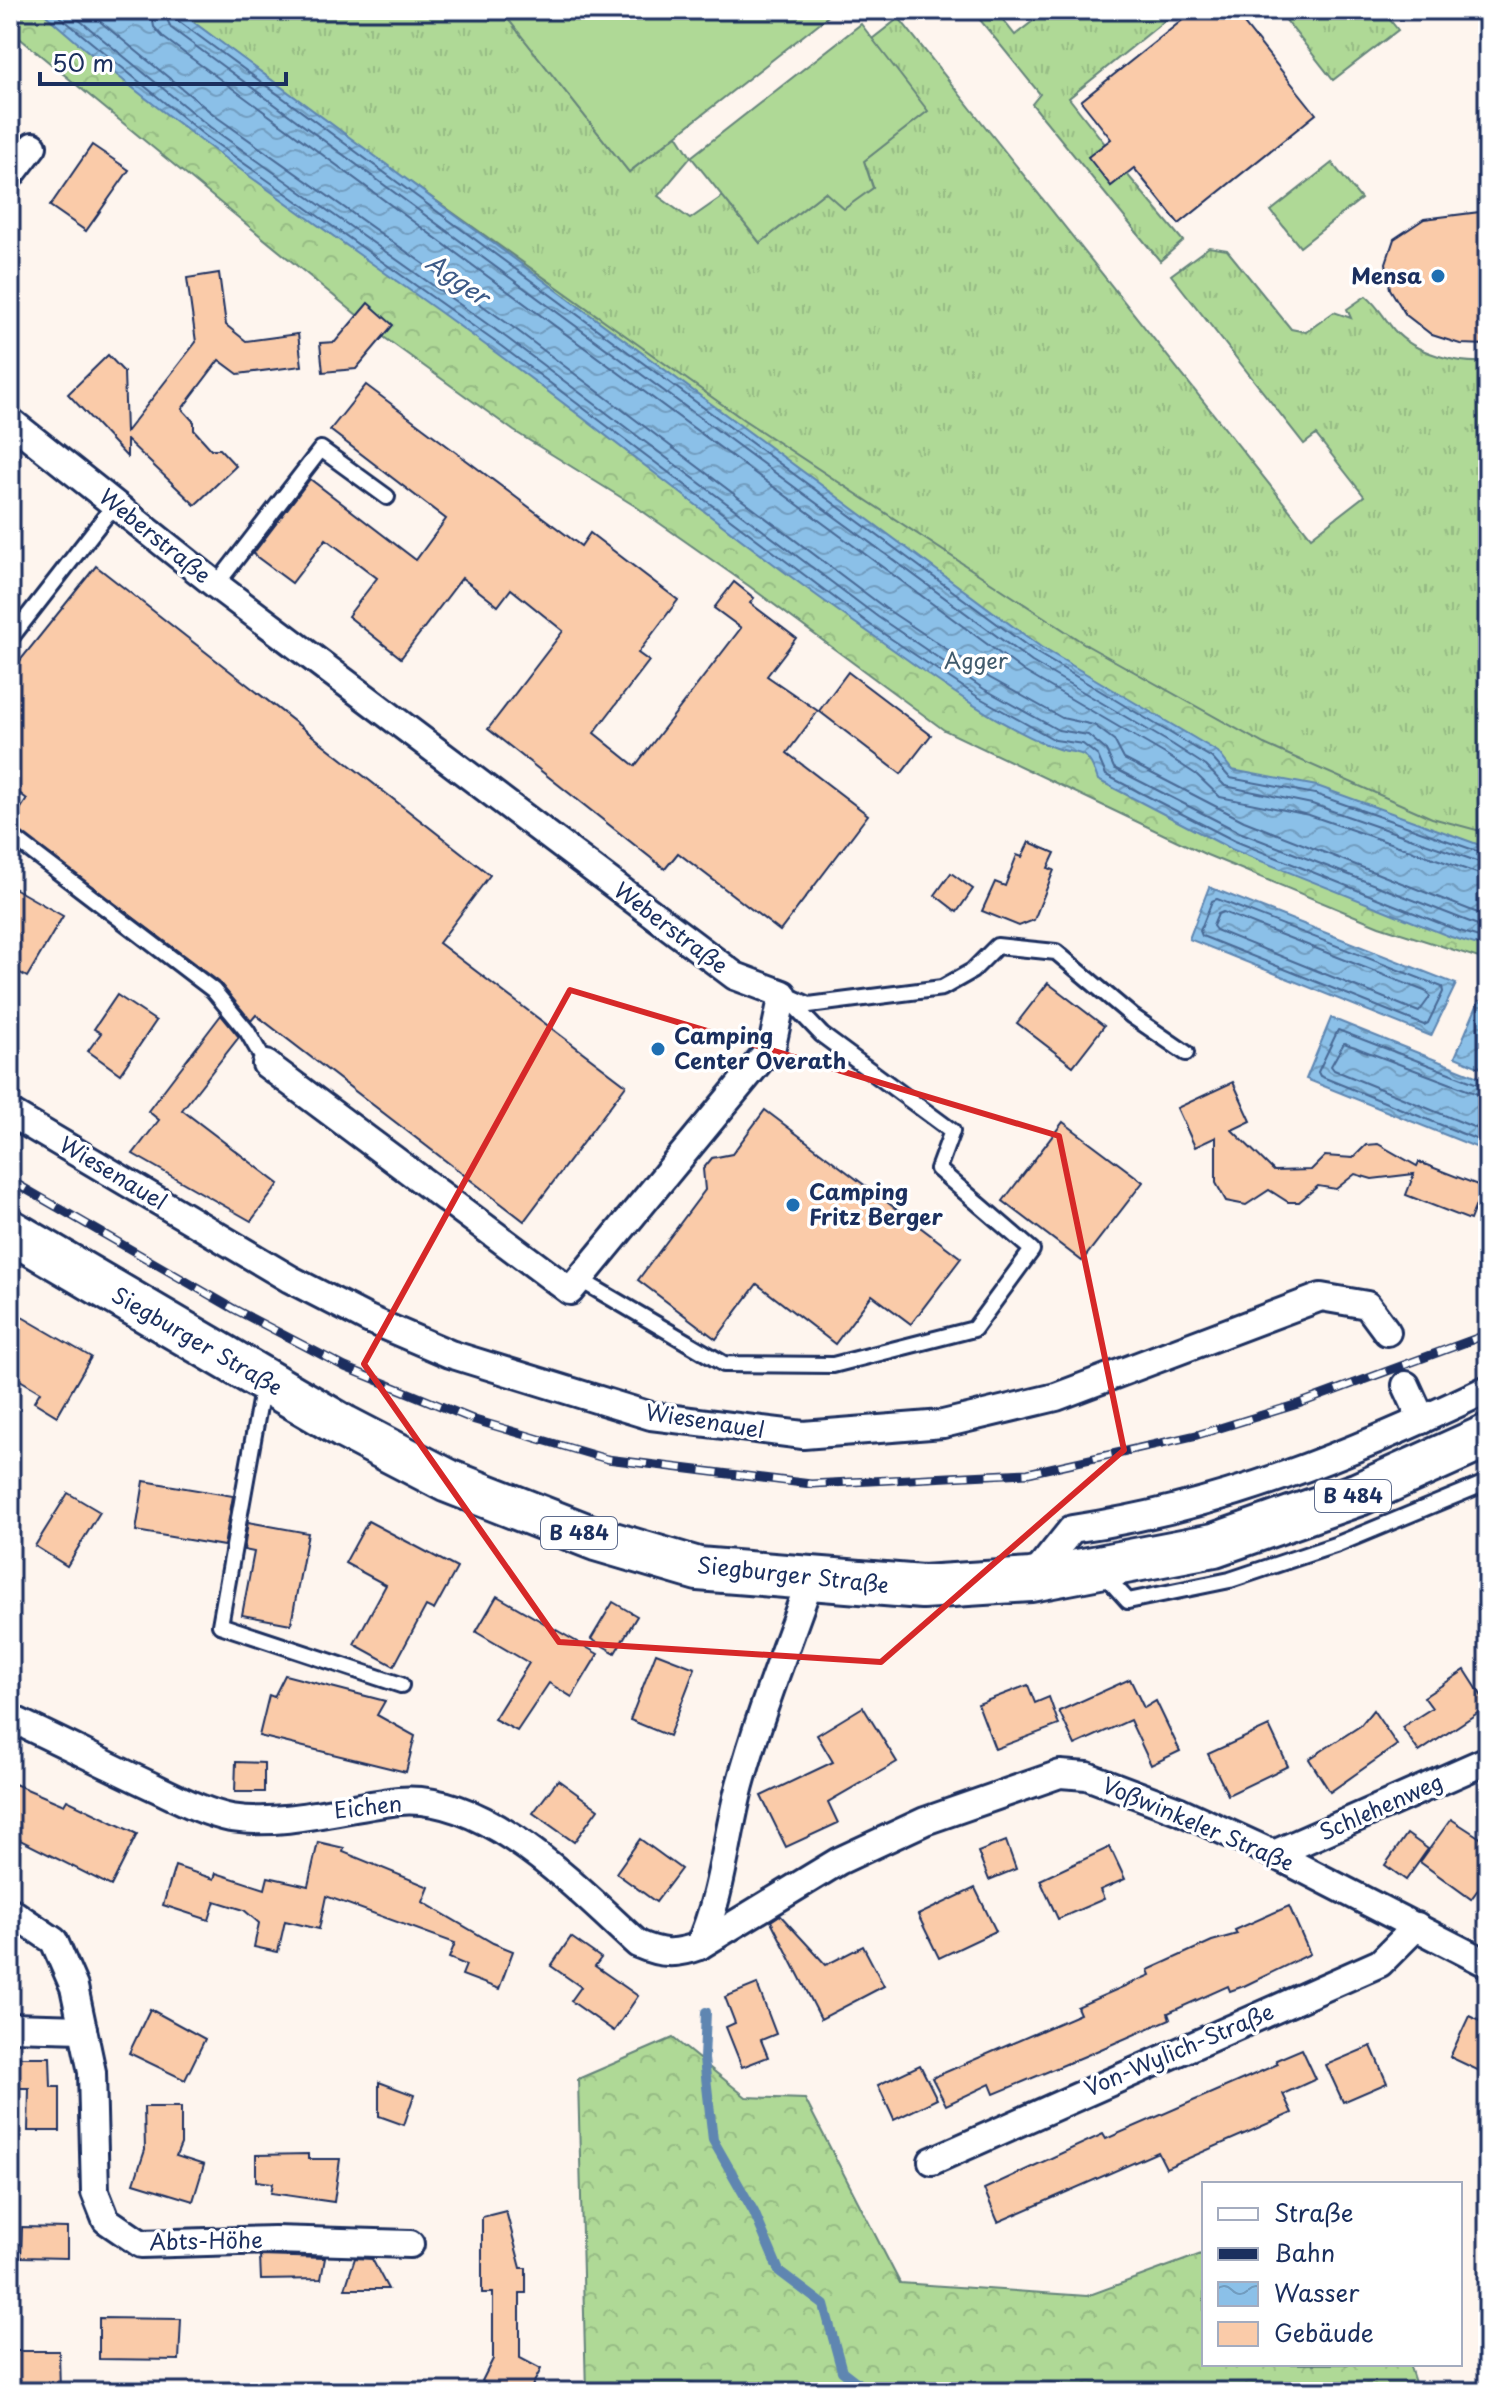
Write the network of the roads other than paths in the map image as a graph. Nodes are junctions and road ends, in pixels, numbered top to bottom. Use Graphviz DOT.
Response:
graph roads {
  1 [pos="33,146"];
  2 [pos="10,176"];
  3 [pos="10,421"];
  4 [pos="387,497"];
  5 [pos="115,504"];
  6 [pos="216,585"];
  7 [pos="10,639"];
  8 [pos="10,835"];
  9 [pos="783,994"];
  10 [pos="1186,1053"];
  11 [pos="266,1064"];
  12 [pos="10,1113"];
  13 [pos="10,1231"];
  14 [pos="579,1279"];
  15 [pos="1387,1332"];
  16 [pos="263,1380"];
  17 [pos="1406,1385"];
  18 [pos="1488,1389"];
  19 [pos="1422,1420"];
  20 [pos="1488,1436"];
  21 [pos="1488,1482"];
  22 [pos="1097,1567"];
  23 [pos="810,1580"];
  24 [pos="1031,1580"];
  25 [pos="401,1685"];
  26 [pos="10,1718"];
  27 [pos="1488,1760"];
  28 [pos="1274,1854"];
  29 [pos="10,1911"];
  30 [pos="1417,1926"];
  31 [pos="731,1929"];
  32 [pos="699,1946"];
  33 [pos="1488,1964"];
  34 [pos="10,2027"];
  35 [pos="83,2029"];
  36 [pos="932,2161"];
  37 [pos="410,2244"];
  1 -- 2 [label="street"];
  3 -- 5 [label="street, Weberstraße"];
  4 -- 6 [label="lane"];
  5 -- 6 [label="street, Weberstraße"];
  5 -- 7 [label="lane"];
  6 -- 9 [label="street, Weberstraße"];
  8 -- 11 [label="lane"];
  9 -- 10 [label="lane"];
  9 -- 14 [label="street"];
  9 -- 14 [label="lane"];
  11 -- 14 [label="street"];
  12 -- 15 [label="street, Wiesenauel"];
  13 -- 16 [label="main road, Siegburger Straße / B 484"];
  16 -- 23 [label="main road, Siegburger Straße / B 484"];
  16 -- 25 [label="lane"];
  17 -- 19 [label="street"];
  18 -- 19 [label="street"];
  19 -- 24 [label="street"];
  20 -- 22 [label="main road, Siegburger Straße / B 484"];
  21 -- 22 [label="lane"];
  22 -- 24 [label="main road, Siegburger Straße / B 484"];
  23 -- 24 [label="main road, Siegburger Straße / B 484"];
  23 -- 32 [label="street"];
  26 -- 32 [label="street, Eichen"];
  27 -- 28 [label="street, Schlehenweg"];
  28 -- 30 [label="street, Voßwinkeler Straße"];
  28 -- 31 [label="street, Voßwinkeler Straße"];
  29 -- 35 [label="street, Abts-Höhe"];
  30 -- 33 [label="street, Voßwinkeler Straße"];
  30 -- 36 [label="street, Von-Wylich-Straße"];
  31 -- 32 [label="street, Eichen"];
  34 -- 35 [label="street"];
  35 -- 37 [label="street, Abts-Höhe"];
}
